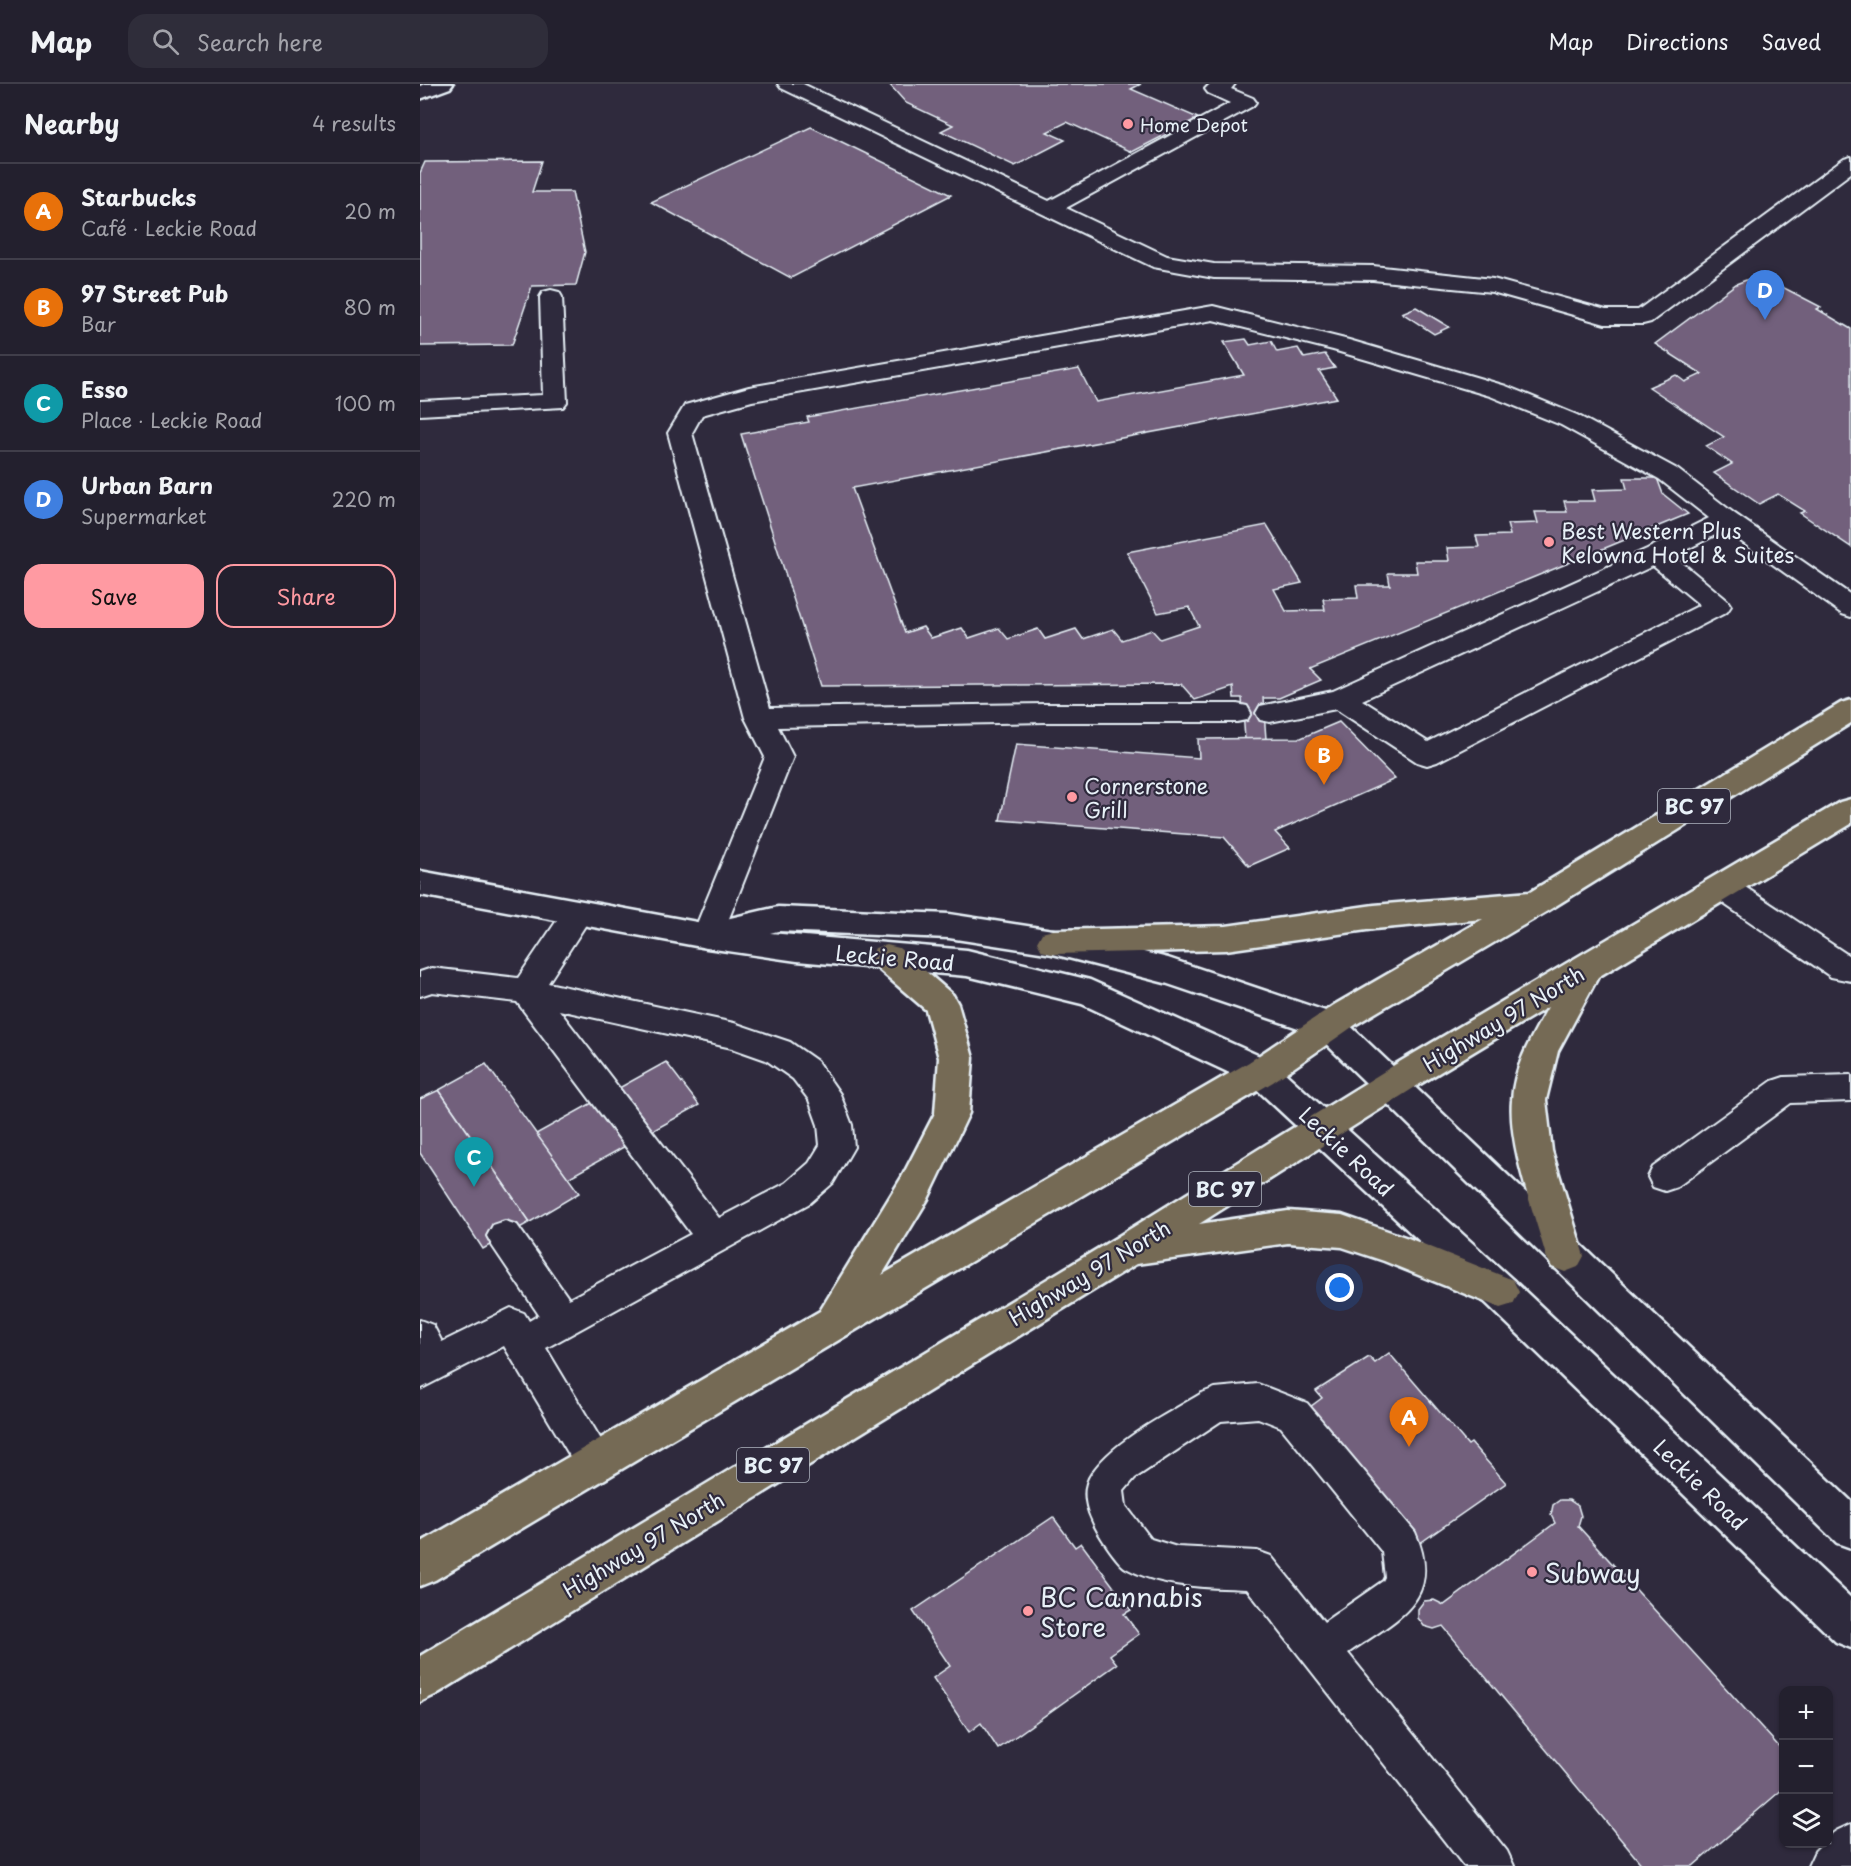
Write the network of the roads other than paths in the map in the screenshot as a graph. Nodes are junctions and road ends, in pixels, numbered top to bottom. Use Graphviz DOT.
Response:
graph roads {
  1 [pos="443,84"];
  2 [pos="788,84"];
  3 [pos="1225,84"];
  4 [pos="420,93"];
  5 [pos="1851,163"];
  6 [pos="1049,209"];
  7 [pos="551,297"];
  8 [pos="420,408"];
  9 [pos="1726,519"];
  10 [pos="1656,555"];
  11 [pos="1851,609"];
  12 [pos="1340,699"];
  13 [pos="1851,711"];
  14 [pos="1237,713"];
  15 [pos="1270,713"];
  16 [pos="759,718"];
  17 [pos="1851,810"];
  18 [pos="420,883"];
  19 [pos="1722,887"];
  20 [pos="1538,902"];
  21 [pos="579,912"];
  22 [pos="707,936"];
  23 [pos="1053,942"];
  24 [pos="887,957"];
  25 [pos="1851,969"];
  26 [pos="1585,970"];
  27 [pos="420,984"];
  28 [pos="526,991"];
  29 [pos="1328,1025"];
  30 [pos="1261,1072"];
  31 [pos="1392,1085"];
  32 [pos="1851,1088"];
  33 [pos="1322,1128"];
  34 [pos="1665,1177"];
  35 [pos="505,1236"];
  36 [pos="714,1238"];
  37 [pos="1127,1250"];
  38 [pos="1566,1256"];
  39 [pos="1500,1292"];
  40 [pos="563,1320"];
  41 [pos="832,1324"];
  42 [pos="522,1343"];
  43 [pos="425,1358"];
  44 [pos="596,1463"];
  45 [pos="1851,1529"];
  46 [pos="420,1566"];
  47 [pos="1851,1627"];
  48 [pos="1319,1649"];
  49 [pos="420,1680"];
  50 [pos="1851,1846"];
  51 [pos="1492,1866"];
  52 [pos="1830,1866"];
  1 -- 4 [label="main road"];
  2 -- 6 [label="lane"];
  3 -- 6 [label="lane"];
  5 -- 6 [label="lane"];
  7 -- 8 [label="lane"];
  9 -- 10 [label="lane"];
  9 -- 11 [label="lane"];
  9 -- 16 [label="lane"];
  10 -- 12 [label="lane"];
  10 -- 12 [label="lane"];
  12 -- 15 [label="lane"];
  13 -- 20 [label="highway, BC 97"];
  14 -- 16 [label="lane"];
  16 -- 22 [label="lane"];
  17 -- 19 [label="highway, Highway 97 North / BC 97"];
  18 -- 21 [label="main road, Leckie Road"];
  19 -- 25 [label="lane"];
  19 -- 26 [label="highway, Highway 97 North / BC 97"];
  20 -- 23 [label="highway"];
  20 -- 29 [label="highway, BC 97"];
  21 -- 22 [label="main road, Leckie Road"];
  21 -- 28 [label="lane"];
  22 -- 23 [label="main road, Leckie Road"];
  22 -- 24 [label="main road, Leckie Road"];
  23 -- 29 [label="main road, Leckie Road"];
  24 -- 30 [label="main road, Leckie Road"];
  24 -- 41 [label="highway"];
  26 -- 31 [label="highway, Highway 97 North / BC 97"];
  26 -- 38 [label="highway"];
  27 -- 28 [label="lane"];
  28 -- 36 [label="lane"];
  28 -- 36 [label="lane"];
  29 -- 30 [label="highway, BC 97"];
  29 -- 31 [label="main road, Leckie Road"];
  30 -- 33 [label="main road, Leckie Road"];
  30 -- 41 [label="highway, BC 97"];
  31 -- 33 [label="highway, Highway 97 North / BC 97"];
  31 -- 38 [label="main road, Leckie Road"];
  32 -- 34 [label="lane"];
  33 -- 37 [label="highway, Highway 97 North / BC 97"];
  33 -- 39 [label="main road, Leckie Road"];
  35 -- 40 [label="lane"];
  36 -- 40 [label="lane"];
  37 -- 39 [label="highway"];
  37 -- 49 [label="highway, Highway 97 North / BC 97"];
  38 -- 45 [label="main road, Leckie Road"];
  39 -- 47 [label="main road, Leckie Road"];
  40 -- 42 [label="lane"];
  41 -- 44 [label="highway, BC 97"];
  42 -- 43 [label="lane"];
  42 -- 44 [label="lane"];
  44 -- 46 [label="highway, BC 97"];
  48 -- 48 [label="lane"];
  48 -- 51 [label="lane"];
  50 -- 52 [label="lane"];
}
